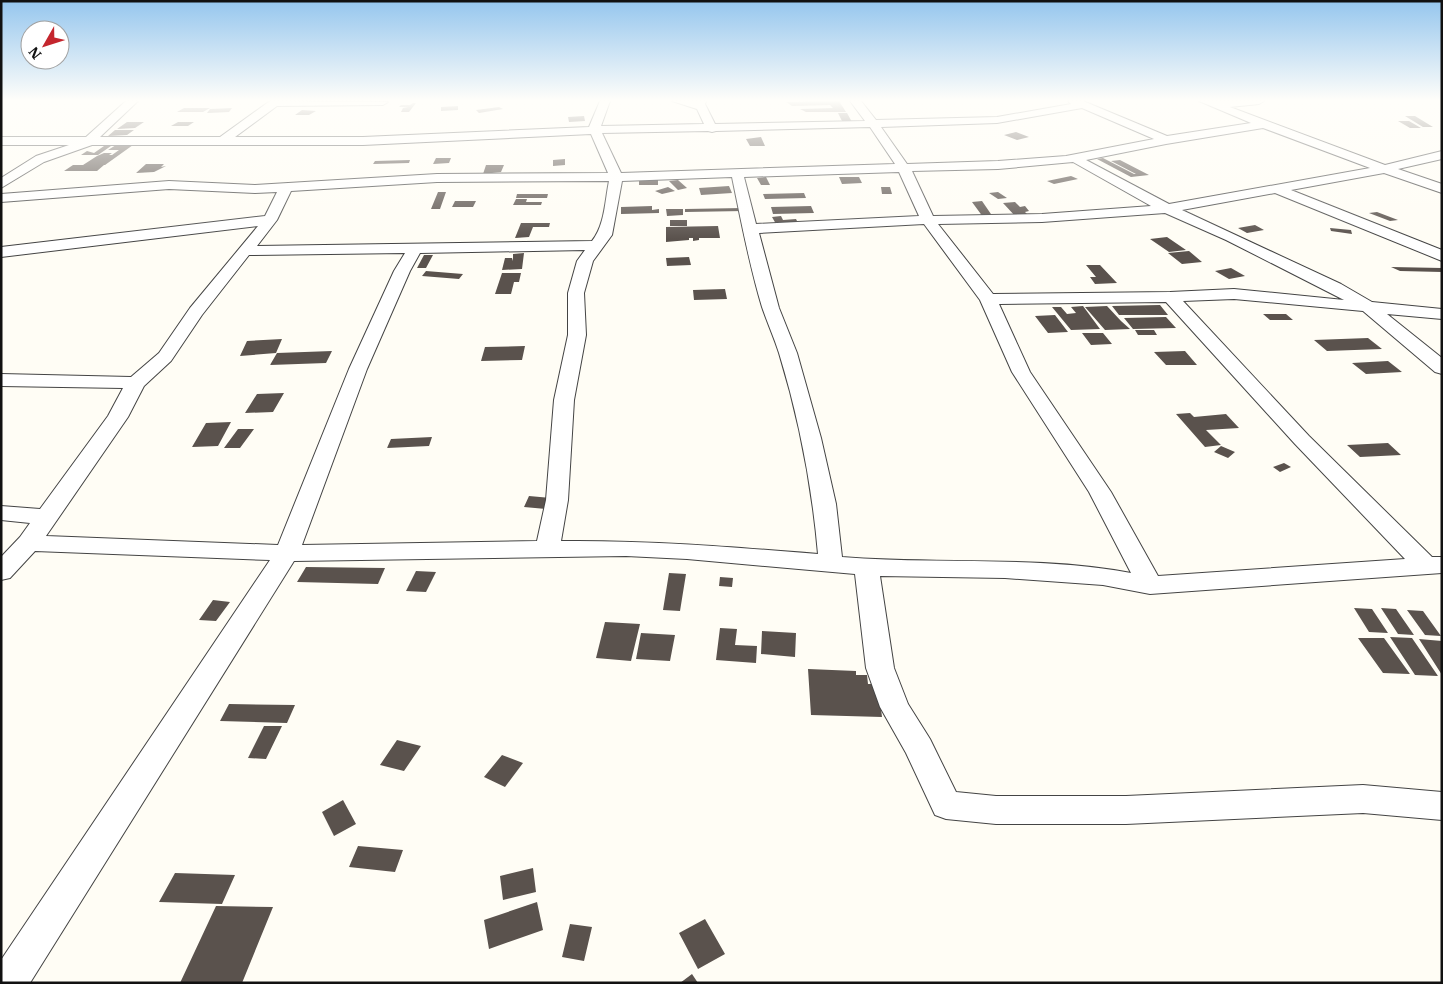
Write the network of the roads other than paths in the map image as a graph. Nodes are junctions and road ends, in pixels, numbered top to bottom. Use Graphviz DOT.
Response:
graph roads {
  1 [pos="75,147"];
  2 [pos="604,147"];
  3 [pos="889,147"];
  4 [pos="1131,147"];
  5 [pos="1327,147"];
  6 [pos="1442,155"];
  7 [pos="1074,158"];
  8 [pos="1384,168"];
  9 [pos="904,169"];
  10 [pos="736,173"];
  11 [pos="616,177"];
  12 [pos="1,184"];
  13 [pos="286,188"];
  14 [pos="1274,188"];
  15 [pos="1442,189"];
  16 [pos="1,198"];
  17 [pos="1167,209"];
  18 [pos="270,220"];
  19 [pos="928,220"];
  20 [pos="750,229"];
  21 [pos="596,245"];
  22 [pos="416,247"];
  23 [pos="1,252"];
  24 [pos="246,252"];
  25 [pos="1442,256"];
  26 [pos="1170,297"];
  27 [pos="988,299"];
  28 [pos="1368,307"];
  29 [pos="1442,314"];
  30 [pos="1442,368"];
  31 [pos="1,380"];
  32 [pos="136,383"];
  33 [pos="1,513"];
  34 [pos="46,517"];
  35 [pos="30,543"];
  36 [pos="548,548"];
  37 [pos="287,552"];
  38 [pos="831,564"];
  39 [pos="1434,566"];
  40 [pos="866,567"];
  41 [pos="1,572"];
  42 [pos="1150,585"];
  43 [pos="1442,806"];
  44 [pos="9,973"];
  1 -- 12 [label="street"];
  2 -- 11 [label="street"];
  3 -- 9 [label="street"];
  4 -- 7 [label="street"];
  5 -- 8 [label="street"];
  6 -- 8 [label="street"];
  7 -- 9 [label="street"];
  7 -- 17 [label="street"];
  8 -- 14 [label="street"];
  8 -- 15 [label="street"];
  9 -- 10 [label="street"];
  9 -- 19 [label="street"];
  10 -- 11 [label="street"];
  10 -- 20 [label="street"];
  11 -- 13 [label="street"];
  11 -- 21 [label="street"];
  13 -- 16 [label="street"];
  13 -- 18 [label="street"];
  14 -- 17 [label="street"];
  14 -- 25 [label="street"];
  17 -- 19 [label="street"];
  17 -- 28 [label="street"];
  18 -- 23 [label="street"];
  18 -- 24 [label="street"];
  19 -- 20 [label="street"];
  19 -- 27 [label="street"];
  20 -- 38 [label="street"];
  21 -- 22 [label="street"];
  21 -- 36 [label="street"];
  22 -- 24 [label="street"];
  22 -- 37 [label="street"];
  24 -- 32 [label="street"];
  26 -- 27 [label="street"];
  26 -- 28 [label="street"];
  26 -- 39 [label="street"];
  27 -- 42 [label="street"];
  28 -- 29 [label="street"];
  28 -- 30 [label="street"];
  31 -- 32 [label="street"];
  32 -- 34 [label="street"];
  33 -- 34 [label="street"];
  34 -- 35 [label="street"];
  35 -- 37 [label="street"];
  35 -- 41 [label="street"];
  36 -- 37 [label="street"];
  36 -- 38 [label="street"];
  37 -- 44 [label="street"];
  38 -- 40 [label="street"];
  39 -- 42 [label="street"];
  40 -- 42 [label="street"];
  40 -- 43 [label="street"];
}
